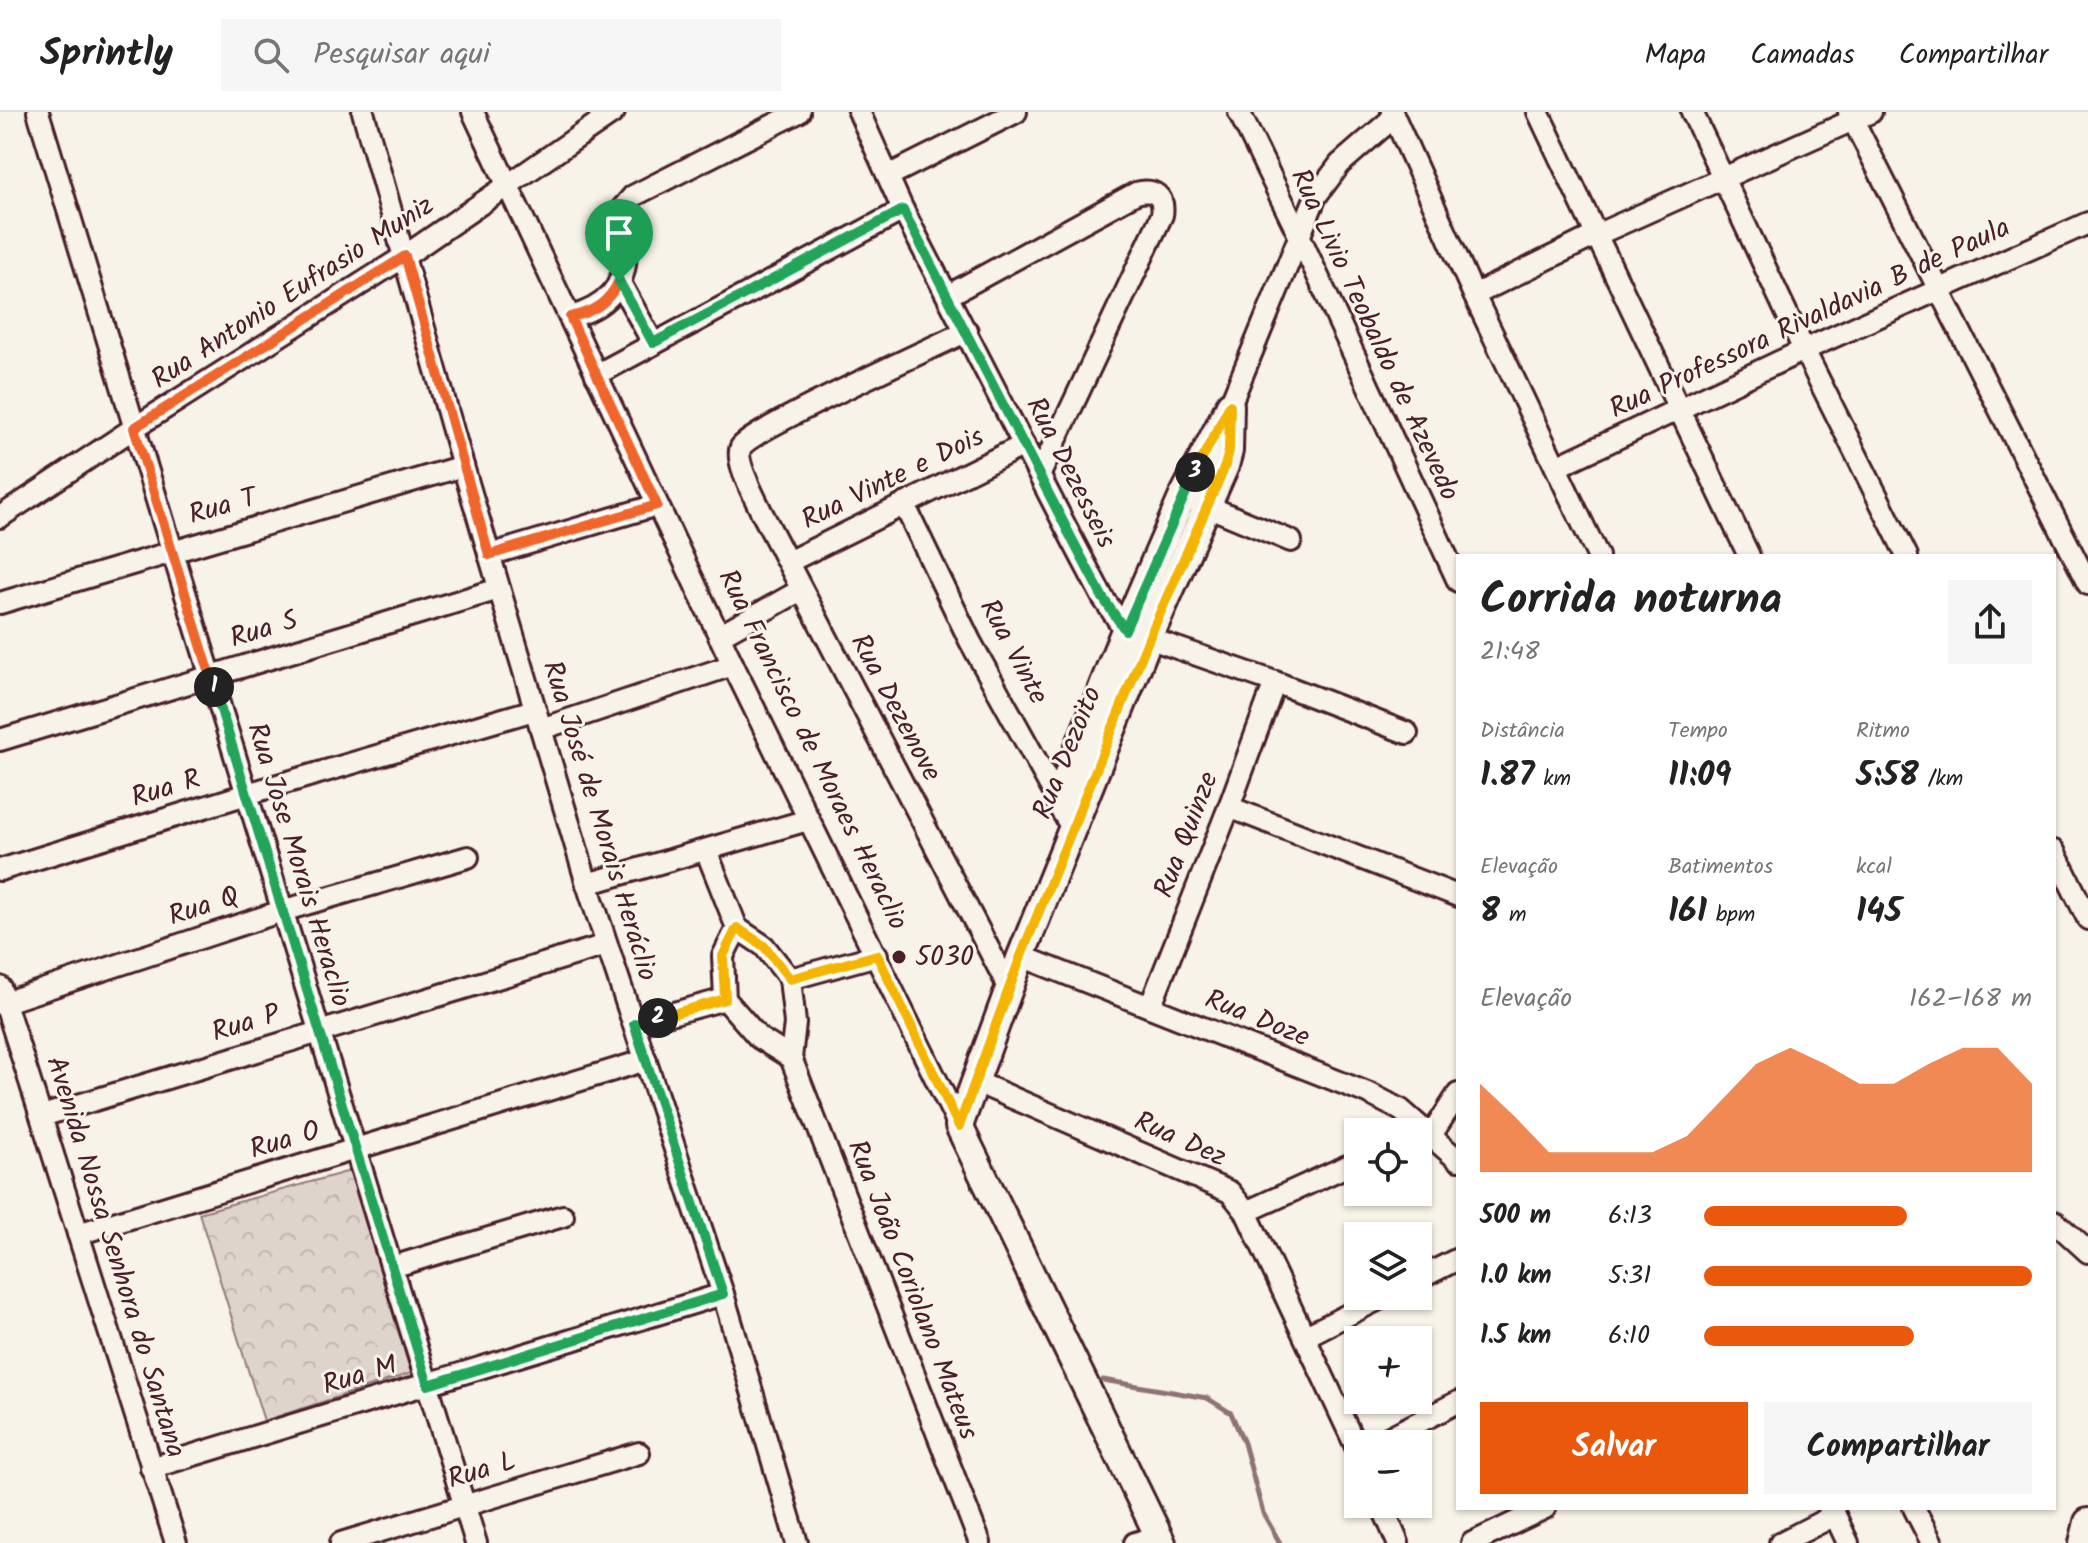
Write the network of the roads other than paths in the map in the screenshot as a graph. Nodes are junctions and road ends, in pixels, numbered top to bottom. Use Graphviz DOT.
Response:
graph roads {
  1 [pos="38,112"];
  2 [pos="363,112"];
  3 [pos="473,112"];
  4 [pos="614,112"];
  5 [pos="799,112"];
  6 [pos="859,112"];
  7 [pos="1016,112"];
  8 [pos="1239,112"];
  9 [pos="1538,112"];
  10 [pos="1692,112"];
  11 [pos="1393,114"];
  12 [pos="1857,115"];
  13 [pos="888,176"];
  14 [pos="1723,177"];
  15 [pos="508,186"];
  16 [pos="903,210"];
  17 [pos="2088,223"];
  18 [pos="1298,233"];
  19 [pos="1596,235"];
  20 [pos="405,256"];
  21 [pos="619,281"];
  22 [pos="1939,291"];
  23 [pos="949,295"];
  24 [pos="1474,295"];
  25 [pos="570,317"];
  26 [pos="967,331"];
  27 [pos="653,343"];
  28 [pos="1804,350"];
  29 [pos="596,375"];
  30 [pos="1230,405"];
  31 [pos="1679,410"];
  32 [pos="134,428"];
  33 [pos="1024,445"];
  34 [pos="463,466"];
  35 [pos="1556,467"];
  36 [pos="1040,474"];
  37 [pos="1183,496"];
  38 [pos="904,504"];
  39 [pos="657,505"];
  40 [pos="1207,507"];
  41 [pos="0,517"];
  42 [pos="1291,541"];
  43 [pos="172,551"];
  44 [pos="1597,554"];
  45 [pos="1748,554"];
  46 [pos="1906,554"];
  47 [pos="489,555"];
  48 [pos="788,562"];
  49 [pos="1456,577"];
  50 [pos="2088,584"];
  51 [pos="499,589"];
  52 [pos="801,590"];
  53 [pos="0,603"];
  54 [pos="1137,634"];
  55 [pos="719,636"];
  56 [pos="733,665"];
  57 [pos="210,675"];
  58 [pos="1275,682"];
  59 [pos="538,720"];
  60 [pos="1407,733"];
  61 [pos="0,740"];
  62 [pos="247,794"];
  63 [pos="1058,800"];
  64 [pos="1229,807"];
  65 [pos="808,820"];
  66 [pos="1074,825"];
  67 [pos="706,850"];
  68 [pos="2056,855"];
  69 [pos="468,857"];
  70 [pos="0,870"];
  71 [pos="587,884"];
  72 [pos="1456,895"];
  73 [pos="282,911"];
  74 [pos="2087,911"];
  75 [pos="737,928"];
  76 [pos="606,945"];
  77 [pos="877,955"];
  78 [pos="1021,956"];
  79 [pos="790,979"];
  80 [pos="1009,988"];
  81 [pos="2,998"];
  82 [pos="725,999"];
  83 [pos="1150,1007"];
  84 [pos="634,1024"];
  85 [pos="319,1031"];
  86 [pos="791,1058"];
  87 [pos="646,1060"];
  88 [pos="974,1081"];
  89 [pos="1456,1096"];
  90 [pos="42,1116"];
  91 [pos="1409,1118"];
  92 [pos="1432,1125"];
  93 [pos="959,1126"];
  94 [pos="1432,1140"];
  95 [pos="355,1148"];
  96 [pos="1456,1158"];
  97 [pos="1344,1167"];
  98 [pos="1246,1212"];
  99 [pos="563,1216"];
  100 [pos="2056,1223"];
  101 [pos="78,1234"];
  102 [pos="2088,1252"];
  103 [pos="1456,1260"];
  104 [pos="392,1267"];
  105 [pos="1432,1272"];
  106 [pos="723,1294"];
  107 [pos="1357,1310"];
  108 [pos="1306,1336"];
  109 [pos="428,1385"];
  110 [pos="1456,1403"];
  111 [pos="1349,1430"];
  112 [pos="1403,1430"];
  113 [pos="639,1453"];
  114 [pos="151,1468"];
  115 [pos="465,1506"];
  116 [pos="1541,1510"];
  117 [pos="1915,1510"];
  118 [pos="1832,1512"];
  119 [pos="1387,1518"];
  120 [pos="2088,1522"];
  121 [pos="1152,1541"];
  122 [pos="176,1543"];
  123 [pos="341,1543"];
  124 [pos="476,1543"];
  125 [pos="797,1543"];
  126 [pos="980,1543"];
  127 [pos="1398,1543"];
  128 [pos="1472,1543"];
  129 [pos="1780,1543"];
  130 [pos="1848,1543"];
  131 [pos="1932,1543"];
  132 [pos="2083,1543"];
  1 -- 32 [label="street, Rua Jose Morais Heraclio"];
  2 -- 20 [label="street, Rua José de Morais Heráclio"];
  3 -- 15 [label="street, Rua Francisco de Moraes Heraclio"];
  4 -- 15 [label="street, Rua Antonio Eufrasio Muniz"];
  5 -- 21 [label="street"];
  6 -- 13 [label="street, Rua Dezesseis"];
  7 -- 13 [label="street"];
  8 -- 18 [label="street, Rua Livio Teobaldo de Azevedo"];
  9 -- 19 [label="street"];
  10 -- 14 [label="street"];
  11 -- 18 [label="street, Rua Dezoito"];
  11 -- 24 [label="street"];
  12 -- 14 [label="street"];
  12 -- 22 [label="street"];
  13 -- 16 [label="street, Rua Dezesseis"];
  14 -- 19 [label="street"];
  14 -- 28 [label="street"];
  15 -- 20 [label="street, Rua Antonio Eufrasio Muniz"];
  15 -- 25 [label="street, Rua Francisco de Moraes Heraclio"];
  16 -- 23 [label="street, Rua Dezesseis"];
  16 -- 27 [label="street"];
  17 -- 22 [label="street, Rua Professora Rivaldavia B de Paula"];
  18 -- 30 [label="street, Rua Dezoito"];
  18 -- 49 [label="street, Rua Livio Teobaldo de Azevedo"];
  19 -- 24 [label="street"];
  19 -- 31 [label="street"];
  20 -- 32 [label="street, Rua Antonio Eufrasio Muniz"];
  20 -- 34 [label="street, Rua José de Morais Heráclio"];
  21 -- 25 [label="street"];
  21 -- 27 [label="street"];
  22 -- 28 [label="street, Rua Professora Rivaldavia B de Paula"];
  22 -- 50 [label="street"];
  23 -- 26 [label="street, Rua Dezesseis"];
  23 -- 36 [label="street"];
  24 -- 35 [label="street"];
  25 -- 29 [label="street, Rua Francisco de Moraes Heraclio"];
  26 -- 33 [label="street, Rua Dezesseis"];
  26 -- 48 [label="street, Rua Dezenove"];
  27 -- 29 [label="street"];
  28 -- 31 [label="street, Rua Professora Rivaldavia B de Paula"];
  28 -- 46 [label="street"];
  29 -- 39 [label="street, Rua Francisco de Moraes Heraclio"];
  30 -- 37 [label="street, Rua Dezoito"];
  30 -- 40 [label="street, Rua Dezoito"];
  31 -- 35 [label="street, Rua Professora Rivaldavia B de Paula"];
  31 -- 45 [label="street"];
  32 -- 41 [label="street, Rua Antonio Eufrasio Muniz"];
  32 -- 43 [label="street, Rua Jose Morais Heraclio"];
  33 -- 36 [label="street, Rua Dezesseis"];
  33 -- 38 [label="street, Rua Vinte e Dois"];
  34 -- 43 [label="street, Rua T"];
  34 -- 47 [label="street, Rua José de Morais Heráclio"];
  35 -- 44 [label="street"];
  36 -- 54 [label="street, Rua Dezesseis"];
  37 -- 40 [label="street"];
  37 -- 54 [label="street, Rua Dezoito"];
  38 -- 48 [label="street, Rua Vinte e Dois"];
  38 -- 63 [label="street, Rua Vinte"];
  39 -- 47 [label="street"];
  39 -- 55 [label="street, Rua Francisco de Moraes Heraclio"];
  40 -- 42 [label="street"];
  40 -- 54 [label="street, Rua Dezoito"];
  43 -- 53 [label="street, Rua T"];
  43 -- 57 [label="street, Rua Jose Morais Heraclio"];
  47 -- 51 [label="street, Rua José de Morais Heráclio"];
  48 -- 52 [label="street, Rua Dezenove"];
  51 -- 57 [label="street, Rua S"];
  51 -- 59 [label="street, Rua José de Morais Heráclio"];
  52 -- 55 [label="street"];
  52 -- 80 [label="street, Rua Dezenove"];
  54 -- 58 [label="street"];
  54 -- 63 [label="street, Rua Dezoito"];
  54 -- 66 [label="street, Rua Dezoito"];
  55 -- 56 [label="street, Rua Francisco de Moraes Heraclio"];
  56 -- 59 [label="street, Rua R"];
  56 -- 65 [label="street, Rua Francisco de Moraes Heraclio"];
  57 -- 61 [label="street, Rua S"];
  57 -- 62 [label="street, Rua Jose Morais Heraclio"];
  58 -- 60 [label="street"];
  58 -- 64 [label="street, Rua Quinze"];
  59 -- 62 [label="street, Rua R"];
  59 -- 71 [label="street, Rua José de Morais Heráclio"];
  62 -- 70 [label="street, Rua R"];
  62 -- 73 [label="street, Rua Jose Morais Heraclio"];
  63 -- 66 [label="street, Rua Vinte"];
  64 -- 72 [label="street"];
  64 -- 83 [label="street, Rua Quinze"];
  65 -- 67 [label="street"];
  65 -- 77 [label="street, Rua Francisco de Moraes Heraclio"];
  66 -- 78 [label="street, Rua Dezoito"];
  67 -- 71 [label="street"];
  67 -- 75 [label="street"];
  68 -- 74 [label="street"];
  69 -- 73 [label="street, Rua Q"];
  71 -- 76 [label="street, Rua José de Morais Heráclio"];
  73 -- 81 [label="street, Rua Q"];
  73 -- 85 [label="street, Rua Jose Morais Heraclio"];
  75 -- 79 [label="street"];
  75 -- 82 [label="street"];
  76 -- 84 [label="street, Rua José de Morais Heráclio"];
  76 -- 85 [label="street, Rua P"];
  77 -- 79 [label="street"];
  77 -- 93 [label="street, Rua Francisco de Moraes Heraclio"];
  78 -- 80 [label="street, Rua Dezoito"];
  78 -- 83 [label="street, Rua Doze"];
  79 -- 86 [label="street, Rua João Coriolano Mateus"];
  80 -- 88 [label="street, Rua Dezoito"];
  81 -- 90 [label="street, Avenida Nossa Senhora do Santana"];
  82 -- 84 [label="street"];
  82 -- 86 [label="street"];
  83 -- 91 [label="street, Rua Doze"];
  84 -- 87 [label="street, Rua José de Morais Heráclio"];
  85 -- 90 [label="street, Rua P"];
  85 -- 95 [label="street, Rua Jose Morais Heraclio"];
  86 -- 126 [label="street, Rua João Coriolano Mateus"];
  87 -- 95 [label="street, Rua O"];
  87 -- 106 [label="street, Rua José de Morais Heráclio"];
  88 -- 93 [label="street, Rua Dezoito"];
  88 -- 98 [label="street, Rua Dez"];
  89 -- 92 [label="street"];
  90 -- 101 [label="street, Avenida Nossa Senhora do Santana"];
  93 -- 121 [label="street, Rua Francisco de Moraes Heraclio"];
  94 -- 96 [label="street, Rua Doze"];
  95 -- 101 [label="street, Rua O"];
  95 -- 104 [label="street, Rua Jose Morais Heraclio"];
  97 -- 98 [label="street"];
  98 -- 108 [label="street, Rua Dez"];
  99 -- 104 [label="street"];
  100 -- 102 [label="street"];
  101 -- 114 [label="street, Avenida Nossa Senhora do Santana"];
  103 -- 105 [label="street"];
  104 -- 109 [label="street, Rua Jose Morais Heraclio"];
  106 -- 109 [label="street, Rua M"];
  106 -- 125 [label="street, Rua José de Morais Heráclio"];
  107 -- 108 [label="street"];
  108 -- 111 [label="street, Rua Dez"];
  109 -- 114 [label="street, Rua M"];
  109 -- 115 [label="street, Rua Jose Morais Heraclio"];
  110 -- 112 [label="street"];
  113 -- 115 [label="street, Rua L"];
  114 -- 122 [label="street, Avenida Nossa Senhora do Santana"];
  115 -- 123 [label="street, Rua L"];
  115 -- 124 [label="street, Rua Jose Morais Heraclio"];
  116 -- 128 [label="street"];
  117 -- 131 [label="street"];
  118 -- 129 [label="street"];
  118 -- 130 [label="street"];
  119 -- 127 [label="street"];
  120 -- 132 [label="street"];
}
